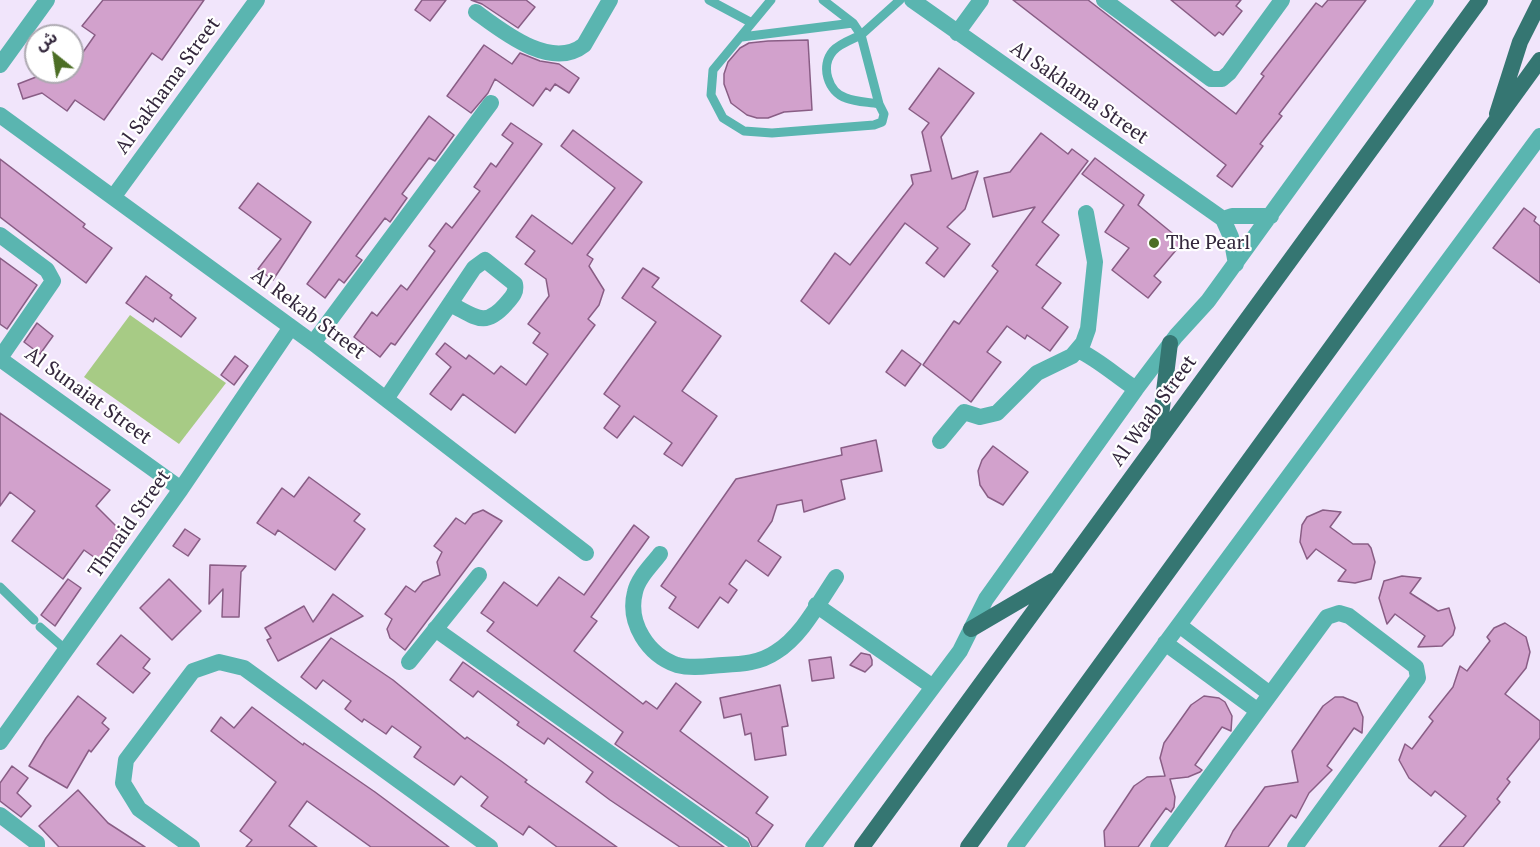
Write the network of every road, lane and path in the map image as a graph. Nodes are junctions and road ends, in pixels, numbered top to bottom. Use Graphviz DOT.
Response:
graph roads {
  1 [pos="47,0"];
  2 [pos="257,0"];
  3 [pos="610,0"];
  4 [pos="709,0"];
  5 [pos="771,0"];
  6 [pos="823,0"];
  7 [pos="900,0"];
  8 [pos="912,0"];
  9 [pos="981,0"];
  10 [pos="1104,0"];
  11 [pos="1282,0"];
  12 [pos="1426,0"];
  13 [pos="1480,0"];
  14 [pos="1540,2"];
  15 [pos="932,6"];
  16 [pos="476,12"];
  17 [pos="752,23"];
  18 [pos="852,23"];
  19 [pos="957,33"];
  20 [pos="861,34"];
  21 [pos="742,37"];
  22 [pos="1540,60"];
  23 [pos="0,65"];
  24 [pos="491,103"];
  25 [pos="879,104"];
  26 [pos="0,115"];
  27 [pos="1495,124"];
  28 [pos="1540,136"];
  29 [pos="114,196"];
  30 [pos="1086,213"];
  31 [pos="1271,216"];
  32 [pos="1223,219"];
  33 [pos="0,235"];
  34 [pos="1236,264"];
  35 [pos="450,303"];
  36 [pos="291,327"];
  37 [pos="313,343"];
  38 [pos="1170,343"];
  39 [pos="1078,350"];
  40 [pos="0,358"];
  41 [pos="1136,389"];
  42 [pos="386,399"];
  43 [pos="940,441"];
  44 [pos="1158,441"];
  45 [pos="181,489"];
  46 [pos="586,553"];
  47 [pos="660,554"];
  48 [pos="479,575"];
  49 [pos="836,577"];
  50 [pos="1059,578"];
  51 [pos="0,587"];
  52 [pos="816,605"];
  53 [pos="1179,626"];
  54 [pos="435,629"];
  55 [pos="971,629"];
  56 [pos="1166,643"];
  57 [pos="66,650"];
  58 [pos="410,662"];
  59 [pos="933,687"];
  60 [pos="1270,694"];
  61 [pos="1258,711"];
  62 [pos="0,742"];
  63 [pos="0,815"];
  64 [pos="37,847"];
  65 [pos="192,847"];
  66 [pos="490,847"];
  67 [pos="742,847"];
  68 [pos="813,847"];
  69 [pos="862,847"];
  70 [pos="968,847"];
  71 [pos="1015,847"];
  72 [pos="1158,847"];
  73 [pos="1295,847"];
  1 -- 23 [label="street"];
  2 -- 29 [label="street, Al Sakhama Street"];
  3 -- 16 [label="street"];
  4 -- 17 [label="lane"];
  5 -- 17 [label="lane"];
  6 -- 18 [label="lane"];
  7 -- 20 [label="lane"];
  8 -- 15 [label="street, Al Sakhama Street"];
  9 -- 19 [label="street"];
  10 -- 11 [label="street"];
  12 -- 31 [label="street, Al Waab Street"];
  13 -- 44 [label="main road, Al Waab Street"];
  14 -- 27 [label="main road"];
  15 -- 19 [label="street, Al Sakhama Street"];
  17 -- 21 [label="lane"];
  18 -- 20 [label="lane"];
  18 -- 21 [label="lane"];
  19 -- 32 [label="street, Al Sakhama Street"];
  20 -- 25 [label="lane"];
  20 -- 25 [label="lane"];
  21 -- 25 [label="lane"];
  22 -- 27 [label="main road"];
  24 -- 37 [label="street"];
  26 -- 29 [label="street, Al Rekab Street"];
  27 -- 70 [label="main road"];
  28 -- 53 [label="street"];
  29 -- 36 [label="street, Al Rekab Street"];
  30 -- 39 [label="street"];
  31 -- 32 [label="street"];
  31 -- 34 [label="street, Al Waab Street"];
  32 -- 34 [label="street"];
  33 -- 40 [label="street"];
  34 -- 38 [label="street, Al Waab Street"];
  35 -- 42 [label="street"];
  36 -- 37 [label="street, Al Rekab Street"];
  36 -- 45 [label="street, Thmaid Street"];
  37 -- 42 [label="street, Al Rekab Street"];
  38 -- 41 [label="street, Al Waab Street"];
  38 -- 44 [label="main road"];
  39 -- 41 [label="street"];
  39 -- 43 [label="street"];
  40 -- 45 [label="street, Al Sunaiat Street"];
  41 -- 55 [label="street, Al Waab Street"];
  42 -- 46 [label="street, Al Rekab Street"];
  44 -- 50 [label="main road, Al Waab Street"];
  45 -- 57 [label="street, Thmaid Street"];
  47 -- 52 [label="street"];
  48 -- 54 [label="street"];
  49 -- 52 [label="street"];
  50 -- 55 [label="main road"];
  50 -- 69 [label="main road, Al Waab Street"];
  51 -- 57 [label="lane"];
  52 -- 59 [label="street"];
  53 -- 56 [label="street"];
  53 -- 60 [label="street"];
  54 -- 58 [label="street"];
  54 -- 67 [label="street"];
  55 -- 59 [label="street, Al Waab Street"];
  56 -- 61 [label="street"];
  56 -- 71 [label="street"];
  57 -- 62 [label="street, Thmaid Street"];
  59 -- 68 [label="street, Al Waab Street"];
  60 -- 61 [label="street"];
  60 -- 73 [label="street"];
  61 -- 72 [label="street"];
  63 -- 64 [label="street"];
  65 -- 66 [label="street"];
}
